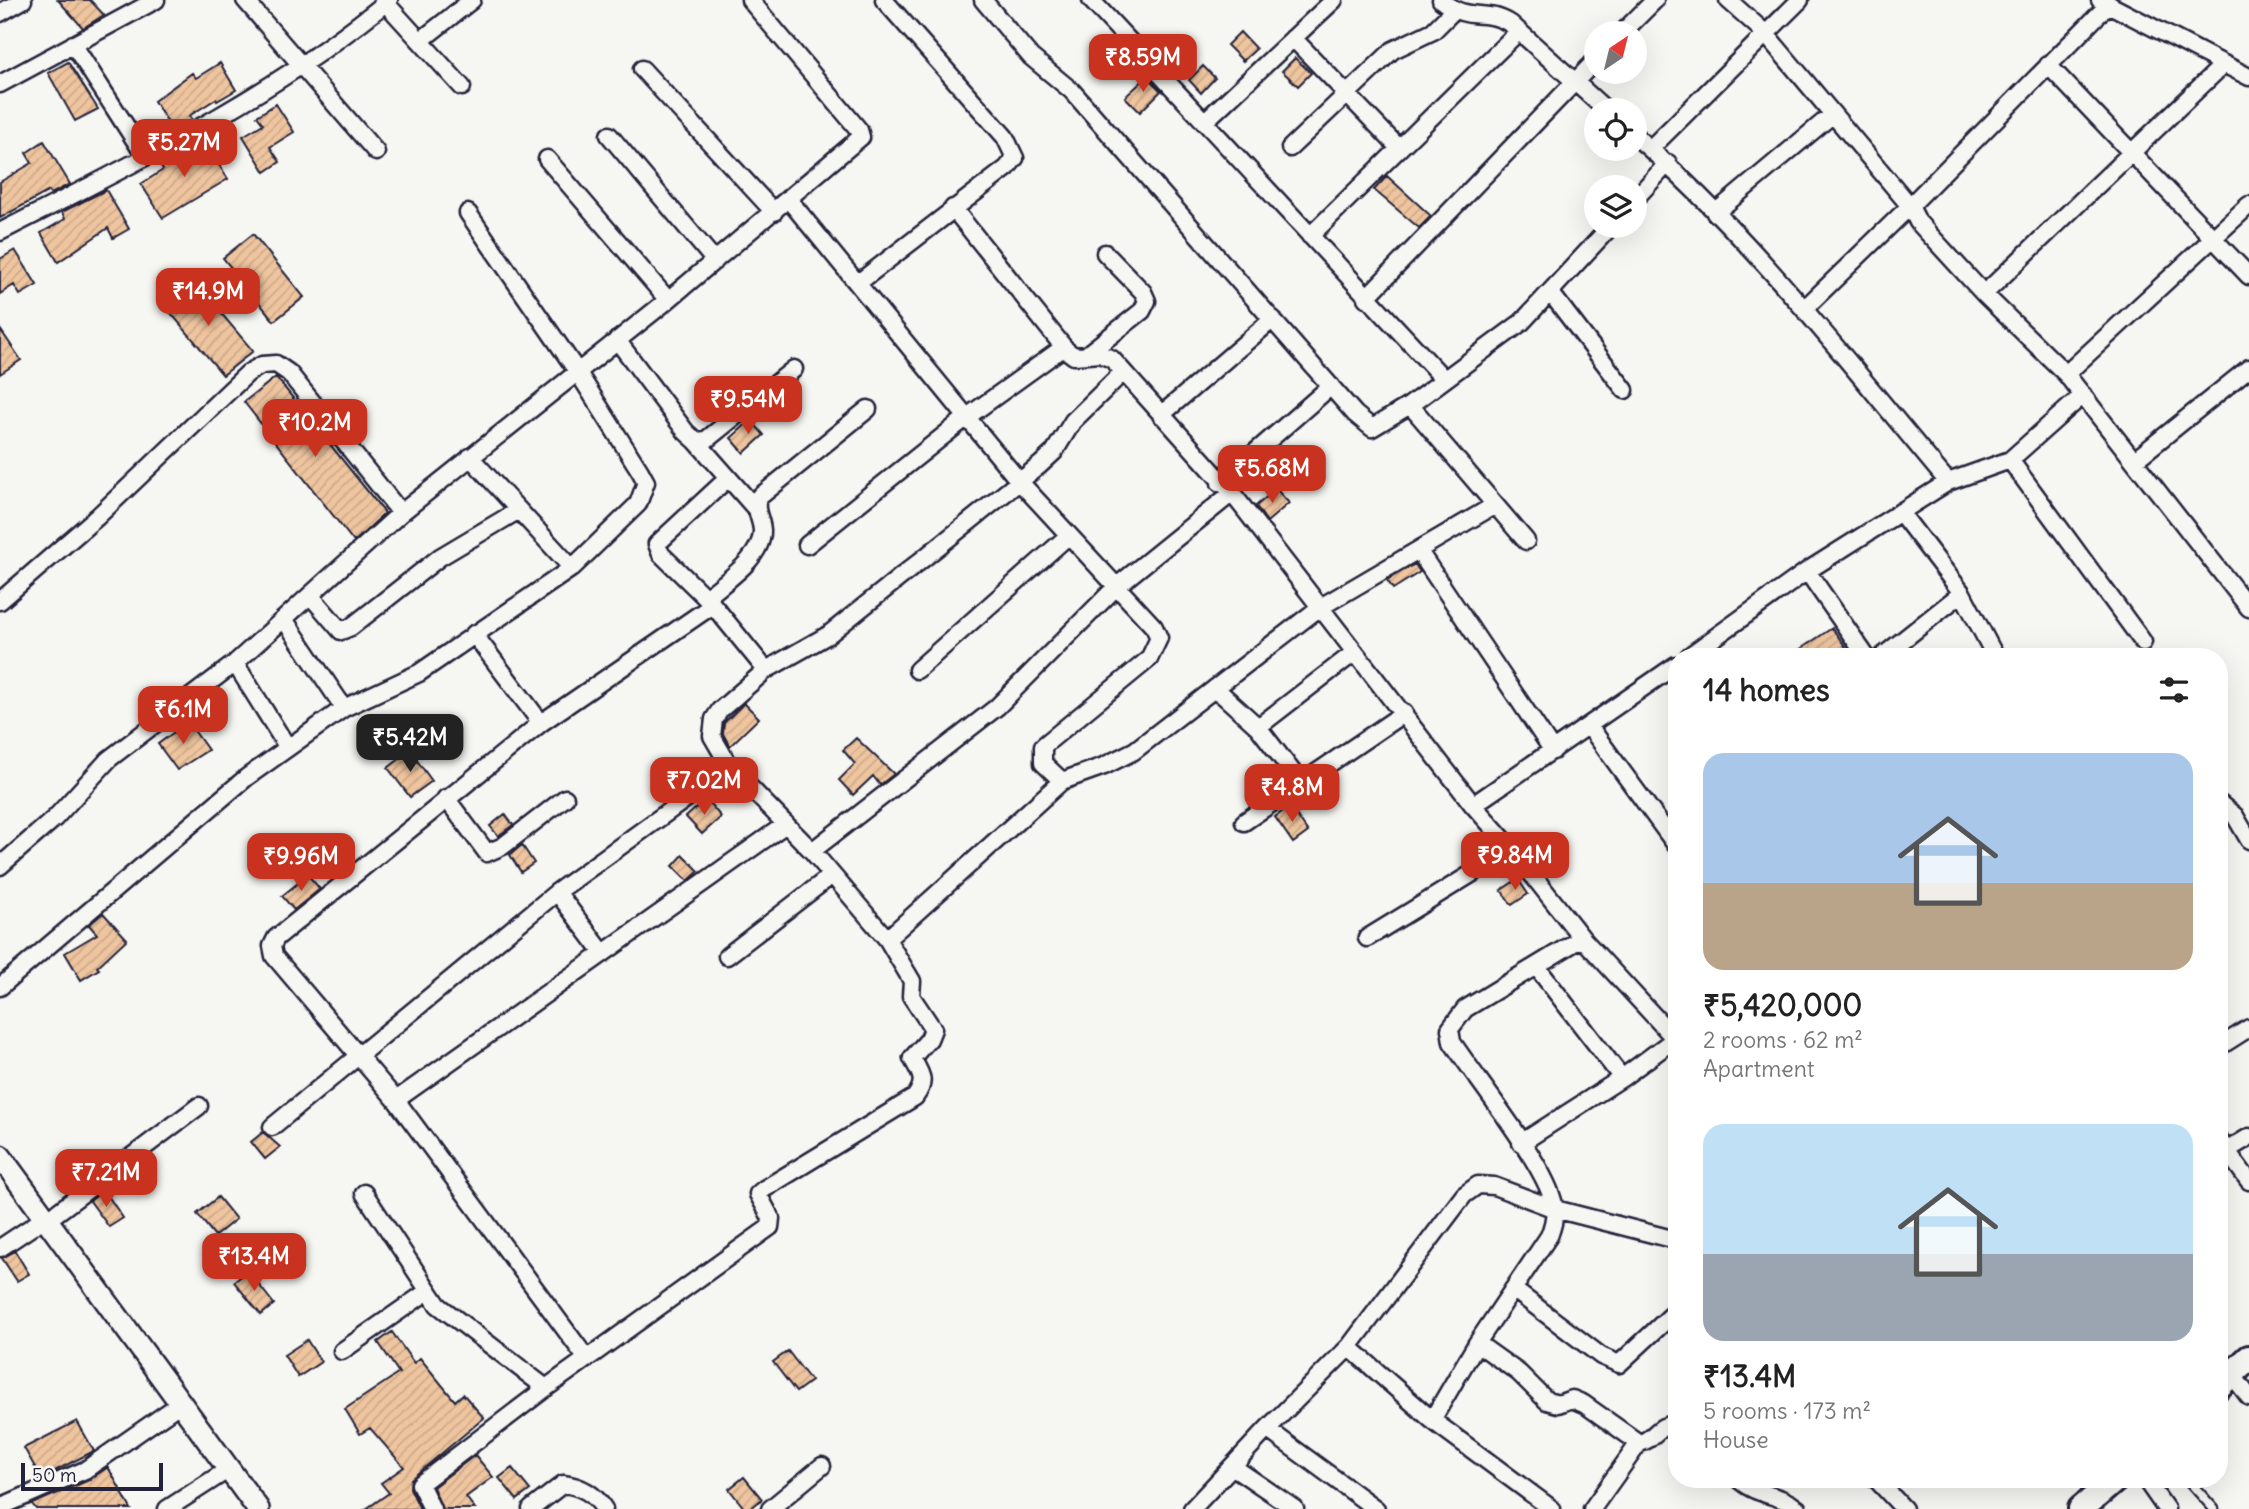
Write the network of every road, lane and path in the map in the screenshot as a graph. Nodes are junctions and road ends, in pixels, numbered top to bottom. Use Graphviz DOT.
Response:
graph roads {
  1 [pos="23,0"];
  2 [pos="156,0"];
  3 [pos="244,0"];
  4 [pos="472,0"];
  5 [pos="750,0"];
  6 [pos="884,0"];
  7 [pos="983,0"];
  8 [pos="1091,0"];
  9 [pos="1334,0"];
  10 [pos="1655,0"];
  11 [pos="1728,0"];
  12 [pos="1800,0"];
  13 [pos="386,1"];
  14 [pos="2104,2"];
  15 [pos="1448,5"];
  16 [pos="0,13"];
  17 [pos="1634,21"];
  18 [pos="1519,31"];
  19 [pos="1764,33"];
  20 [pos="1293,38"];
  21 [pos="420,41"];
  22 [pos="73,44"];
  23 [pos="2224,64"];
  24 [pos="2048,65"];
  25 [pos="303,66"];
  26 [pos="642,69"];
  27 [pos="1584,72"];
  28 [pos="2247,74"];
  29 [pos="1574,82"];
  30 [pos="0,84"];
  31 [pos="462,87"];
  32 [pos="1346,94"];
  33 [pos="1592,98"];
  34 [pos="1833,114"];
  35 [pos="1204,122"];
  36 [pos="609,135"];
  37 [pos="1647,146"];
  38 [pos="1398,147"];
  39 [pos="1290,148"];
  40 [pos="1651,149"];
  41 [pos="376,152"];
  42 [pos="2132,152"];
  43 [pos="145,156"];
  44 [pos="547,159"];
  45 [pos="1668,163"];
  46 [pos="1647,186"];
  47 [pos="789,200"];
  48 [pos="2249,205"];
  49 [pos="1910,206"];
  50 [pos="953,208"];
  51 [pos="774,212"];
  52 [pos="468,213"];
  53 [pos="1715,213"];
  54 [pos="0,232"];
  55 [pos="1310,236"];
  56 [pos="1600,238"];
  57 [pos="2216,238"];
  58 [pos="1105,253"];
  59 [pos="715,261"];
  60 [pos="2249,276"];
  61 [pos="858,283"];
  62 [pos="1550,292"];
  63 [pos="1984,294"];
  64 [pos="1366,298"];
  65 [pos="668,300"];
  66 [pos="1804,309"];
  67 [pos="1273,319"];
  68 [pos="617,340"];
  69 [pos="1064,347"];
  70 [pos="1086,355"];
  71 [pos="794,369"];
  72 [pos="577,371"];
  73 [pos="1123,372"];
  74 [pos="2066,374"];
  75 [pos="2247,375"];
  76 [pos="1443,378"];
  77 [pos="1331,386"];
  78 [pos="1625,390"];
  79 [pos="2083,396"];
  80 [pos="1410,405"];
  81 [pos="868,410"];
  82 [pos="1160,415"];
  83 [pos="967,417"];
  84 [pos="696,441"];
  85 [pos="470,457"];
  86 [pos="2010,460"];
  87 [pos="2135,460"];
  88 [pos="727,479"];
  89 [pos="1019,481"];
  90 [pos="1948,482"];
  91 [pos="1226,488"];
  92 [pos="1495,505"];
  93 [pos="755,508"];
  94 [pos="519,510"];
  95 [pos="1900,512"];
  96 [pos="401,513"];
  97 [pos="1068,536"];
  98 [pos="1526,541"];
  99 [pos="807,545"];
  100 [pos="1418,550"];
  101 [pos="572,568"];
  102 [pos="1807,571"];
  103 [pos="1117,586"];
  104 [pos="1962,593"];
  105 [pos="310,595"];
  106 [pos="0,601"];
  107 [pos="710,602"];
  108 [pos="1319,608"];
  109 [pos="2249,608"];
  110 [pos="284,619"];
  111 [pos="474,634"];
  112 [pos="2143,642"];
  113 [pos="1707,648"];
  114 [pos="1860,648"];
  115 [pos="1893,648"];
  116 [pos="1991,648"];
  117 [pos="1355,652"];
  118 [pos="235,663"];
  119 [pos="766,670"];
  120 [pos="917,670"];
  121 [pos="1668,671"];
  122 [pos="1215,688"];
  123 [pos="344,708"];
  124 [pos="1404,713"];
  125 [pos="541,723"];
  126 [pos="1588,726"];
  127 [pos="1258,727"];
  128 [pos="288,748"];
  129 [pos="1553,751"];
  130 [pos="730,767"];
  131 [pos="1062,781"];
  132 [pos="1301,783"];
  133 [pos="446,798"];
  134 [pos="565,798"];
  135 [pos="1473,806"];
  136 [pos="2228,811"];
  137 [pos="1244,822"];
  138 [pos="786,824"];
  139 [pos="1668,834"];
  140 [pos="2249,840"];
  141 [pos="1512,849"];
  142 [pos="811,851"];
  143 [pos="0,866"];
  144 [pos="832,875"];
  145 [pos="557,892"];
  146 [pos="1367,938"];
  147 [pos="1582,938"];
  148 [pos="887,939"];
  149 [pos="603,953"];
  150 [pos="727,956"];
  151 [pos="1536,966"];
  152 [pos="0,987"];
  153 [pos="2249,1028"];
  154 [pos="1668,1030"];
  155 [pos="2228,1041"];
  156 [pos="1668,1045"];
  157 [pos="360,1056"];
  158 [pos="1622,1078"];
  159 [pos="396,1100"];
  160 [pos="199,1106"];
  161 [pos="272,1127"];
  162 [pos="2249,1137"];
  163 [pos="1521,1143"];
  164 [pos="2228,1146"];
  165 [pos="0,1156"];
  166 [pos="2228,1156"];
  167 [pos="2249,1181"];
  168 [pos="364,1193"];
  169 [pos="1555,1209"];
  170 [pos="46,1219"];
  171 [pos="1668,1238"];
  172 [pos="0,1248"];
  173 [pos="1513,1290"];
  174 [pos="428,1291"];
  175 [pos="1668,1318"];
  176 [pos="1477,1343"];
  177 [pos="1349,1347"];
  178 [pos="342,1351"];
  179 [pos="587,1359"];
  180 [pos="2230,1369"];
  181 [pos="546,1388"];
  182 [pos="2249,1396"];
  183 [pos="181,1403"];
  184 [pos="1432,1420"];
  185 [pos="1668,1425"];
  186 [pos="1267,1429"];
  187 [pos="1639,1443"];
  188 [pos="822,1466"];
  189 [pos="1232,1466"];
  190 [pos="229,1469"];
  191 [pos="1748,1488"];
  192 [pos="1884,1488"];
  193 [pos="2106,1488"];
  194 [pos="2151,1488"];
  195 [pos="2195,1488"];
  196 [pos="0,1507"];
  197 [pos="167,1509"];
  198 [pos="258,1509"];
  199 [pos="432,1509"];
  200 [pos="531,1509"];
  201 [pos="604,1509"];
  202 [pos="770,1509"];
  203 [pos="1192,1509"];
  204 [pos="1295,1509"];
  205 [pos="1376,1509"];
  206 [pos="1552,1509"];
  207 [pos="1592,1509"];
  208 [pos="1798,1509"];
  209 [pos="1904,1509"];
  210 [pos="2081,1509"];
  211 [pos="2166,1509"];
  212 [pos="2214,1509"];
  1 -- 16 [label="street"];
  2 -- 22 [label="street"];
  3 -- 25 [label="street"];
  4 -- 21 [label="street"];
  5 -- 47 [label="street"];
  6 -- 50 [label="street"];
  7 -- 67 [label="street"];
  8 -- 35 [label="street"];
  9 -- 20 [label="street"];
  10 -- 17 [label="street"];
  11 -- 19 [label="street"];
  12 -- 19 [label="street"];
  13 -- 21 [label="street"];
  13 -- 25 [label="street"];
  14 -- 23 [label="street"];
  14 -- 24 [label="street"];
  15 -- 18 [label="street"];
  15 -- 32 [label="street"];
  18 -- 29 [label="street"];
  18 -- 38 [label="street"];
  19 -- 34 [label="street"];
  19 -- 40 [label="street"];
  20 -- 32 [label="street"];
  20 -- 35 [label="street"];
  21 -- 31 [label="street"];
  22 -- 30 [label="street"];
  22 -- 43 [label="street"];
  23 -- 28 [label="street"];
  23 -- 42 [label="street"];
  24 -- 42 [label="street"];
  24 -- 49 [label="street"];
  25 -- 41 [label="street"];
  25 -- 43 [label="street"];
  26 -- 51 [label="street"];
  27 -- 29 [label="street"];
  29 -- 33 [label="street"];
  29 -- 64 [label="street"];
  32 -- 38 [label="street"];
  32 -- 39 [label="street"];
  34 -- 49 [label="street"];
  34 -- 53 [label="street"];
  35 -- 55 [label="street"];
  36 -- 59 [label="street"];
  37 -- 40 [label="street"];
  38 -- 55 [label="street"];
  40 -- 45 [label="street"];
  42 -- 57 [label="street"];
  42 -- 63 [label="street"];
  43 -- 54 [label="street"];
  44 -- 65 [label="street"];
  45 -- 46 [label="street"];
  45 -- 53 [label="street"];
  47 -- 51 [label="street"];
  47 -- 61 [label="street"];
  48 -- 57 [label="street"];
  49 -- 63 [label="street"];
  49 -- 66 [label="street"];
  50 -- 61 [label="street"];
  50 -- 69 [label="street"];
  51 -- 59 [label="street"];
  52 -- 72 [label="street"];
  53 -- 66 [label="street"];
  55 -- 64 [label="street"];
  56 -- 62 [label="street"];
  57 -- 60 [label="street"];
  57 -- 74 [label="street"];
  58 -- 70 [label="street"];
  59 -- 65 [label="street"];
  61 -- 83 [label="street"];
  62 -- 76 [label="street"];
  62 -- 78 [label="street"];
  63 -- 74 [label="street"];
  64 -- 76 [label="street"];
  65 -- 68 [label="street"];
  66 -- 90 [label="street"];
  67 -- 77 [label="street"];
  67 -- 82 [label="street"];
  68 -- 72 [label="street"];
  68 -- 84 [label="street"];
  69 -- 70 [label="street"];
  69 -- 83 [label="street"];
  70 -- 73 [label="street"];
  71 -- 84 [label="street"];
  72 -- 85 [label="street"];
  72 -- 101 [label="street"];
  73 -- 82 [label="street"];
  73 -- 89 [label="street"];
  74 -- 79 [label="street"];
  75 -- 87 [label="street"];
  76 -- 80 [label="street"];
  77 -- 80 [label="street"];
  77 -- 91 [label="street"];
  79 -- 86 [label="street"];
  79 -- 87 [label="street"];
  80 -- 92 [label="street"];
  81 -- 93 [label="street"];
  82 -- 91 [label="street"];
  83 -- 89 [label="street"];
  83 -- 99 [label="street"];
  84 -- 88 [label="street"];
  85 -- 94 [label="street"];
  85 -- 96 [label="street"];
  86 -- 90 [label="street"];
  86 -- 112 [label="street"];
  87 -- 109 [label="street"];
  88 -- 93 [label="street"];
  88 -- 107 [label="street"];
  89 -- 97 [label="street"];
  89 -- 119 [label="street"];
  90 -- 95 [label="street"];
  91 -- 103 [label="street"];
  91 -- 108 [label="street"];
  92 -- 98 [label="street"];
  92 -- 100 [label="street"];
  93 -- 107 [label="street"];
  94 -- 101 [label="street"];
  94 -- 105 [label="street"];
  95 -- 102 [label="street"];
  95 -- 104 [label="street"];
  96 -- 105 [label="street"];
  96 -- 106 [label="street"];
  97 -- 103 [label="street"];
  97 -- 120 [label="street"];
  100 -- 108 [label="street"];
  100 -- 129 [label="street"];
  101 -- 111 [label="street"];
  102 -- 113 [label="street"];
  102 -- 114 [label="street"];
  103 -- 131 [label="street"];
  103 -- 142 [label="street"];
  104 -- 115 [label="street"];
  104 -- 116 [label="street"];
  105 -- 110 [label="street"];
  107 -- 119 [label="street"];
  107 -- 125 [label="street"];
  108 -- 117 [label="street"];
  108 -- 122 [label="street"];
  110 -- 118 [label="street"];
  110 -- 123 [label="street"];
  111 -- 123 [label="street"];
  111 -- 125 [label="street"];
  117 -- 124 [label="street"];
  117 -- 127 [label="street"];
  118 -- 128 [label="street"];
  118 -- 143 [label="street"];
  119 -- 130 [label="street"];
  121 -- 126 [label="street"];
  122 -- 127 [label="street"];
  122 -- 131 [label="street"];
  123 -- 128 [label="street"];
  124 -- 132 [label="street"];
  124 -- 135 [label="street"];
  125 -- 133 [label="street"];
  126 -- 129 [label="street"];
  126 -- 139 [label="street"];
  127 -- 132 [label="street"];
  128 -- 152 [label="street"];
  129 -- 135 [label="street"];
  130 -- 138 [label="street"];
  130 -- 145 [label="street"];
  131 -- 148 [label="street"];
  132 -- 137 [label="street"];
  133 -- 134 [label="street"];
  133 -- 157 [label="street"];
  135 -- 141 [label="street"];
  136 -- 140 [label="street"];
  138 -- 142 [label="street"];
  138 -- 149 [label="street"];
  141 -- 146 [label="street"];
  141 -- 147 [label="street"];
  142 -- 144 [label="street"];
  144 -- 148 [label="street"];
  144 -- 150 [label="street"];
  145 -- 149 [label="street"];
  145 -- 157 [label="street"];
  147 -- 151 [label="street"];
  147 -- 154 [label="street"];
  148 -- 179 [label="street"];
  149 -- 159 [label="street"];
  151 -- 158 [label="street"];
  151 -- 163 [label="street"];
  153 -- 155 [label="street"];
  156 -- 158 [label="street"];
  157 -- 159 [label="street"];
  157 -- 161 [label="street"];
  158 -- 163 [label="street"];
  159 -- 179 [label="street"];
  160 -- 170 [label="street"];
  162 -- 164 [label="street"];
  163 -- 169 [label="street"];
  165 -- 170 [label="main road"];
  166 -- 167 [label="street"];
  168 -- 174 [label="street"];
  169 -- 171 [label="street"];
  169 -- 173 [label="street"];
  169 -- 177 [label="street"];
  170 -- 172 [label="street"];
  170 -- 183 [label="main road"];
  173 -- 175 [label="street"];
  173 -- 176 [label="street"];
  174 -- 178 [label="street"];
  174 -- 181 [label="street"];
  176 -- 184 [label="street"];
  176 -- 187 [label="street"];
  177 -- 184 [label="street"];
  177 -- 186 [label="street"];
  179 -- 181 [label="street"];
  180 -- 182 [label="street"];
  181 -- 199 [label="street"];
  183 -- 190 [label="main road"];
  183 -- 196 [label="street"];
  184 -- 206 [label="street"];
  185 -- 187 [label="street"];
  186 -- 189 [label="street"];
  186 -- 205 [label="street"];
  187 -- 207 [label="street"];
  188 -- 202 [label="street"];
  189 -- 203 [label="street"];
  189 -- 204 [label="street"];
  190 -- 197 [label="street"];
  190 -- 198 [label="main road"];
  191 -- 208 [label="street"];
  192 -- 209 [label="street"];
  193 -- 210 [label="main road"];
  194 -- 211 [label="street"];
  195 -- 212 [label="lane"];
  200 -- 201 [label="street"];
}
